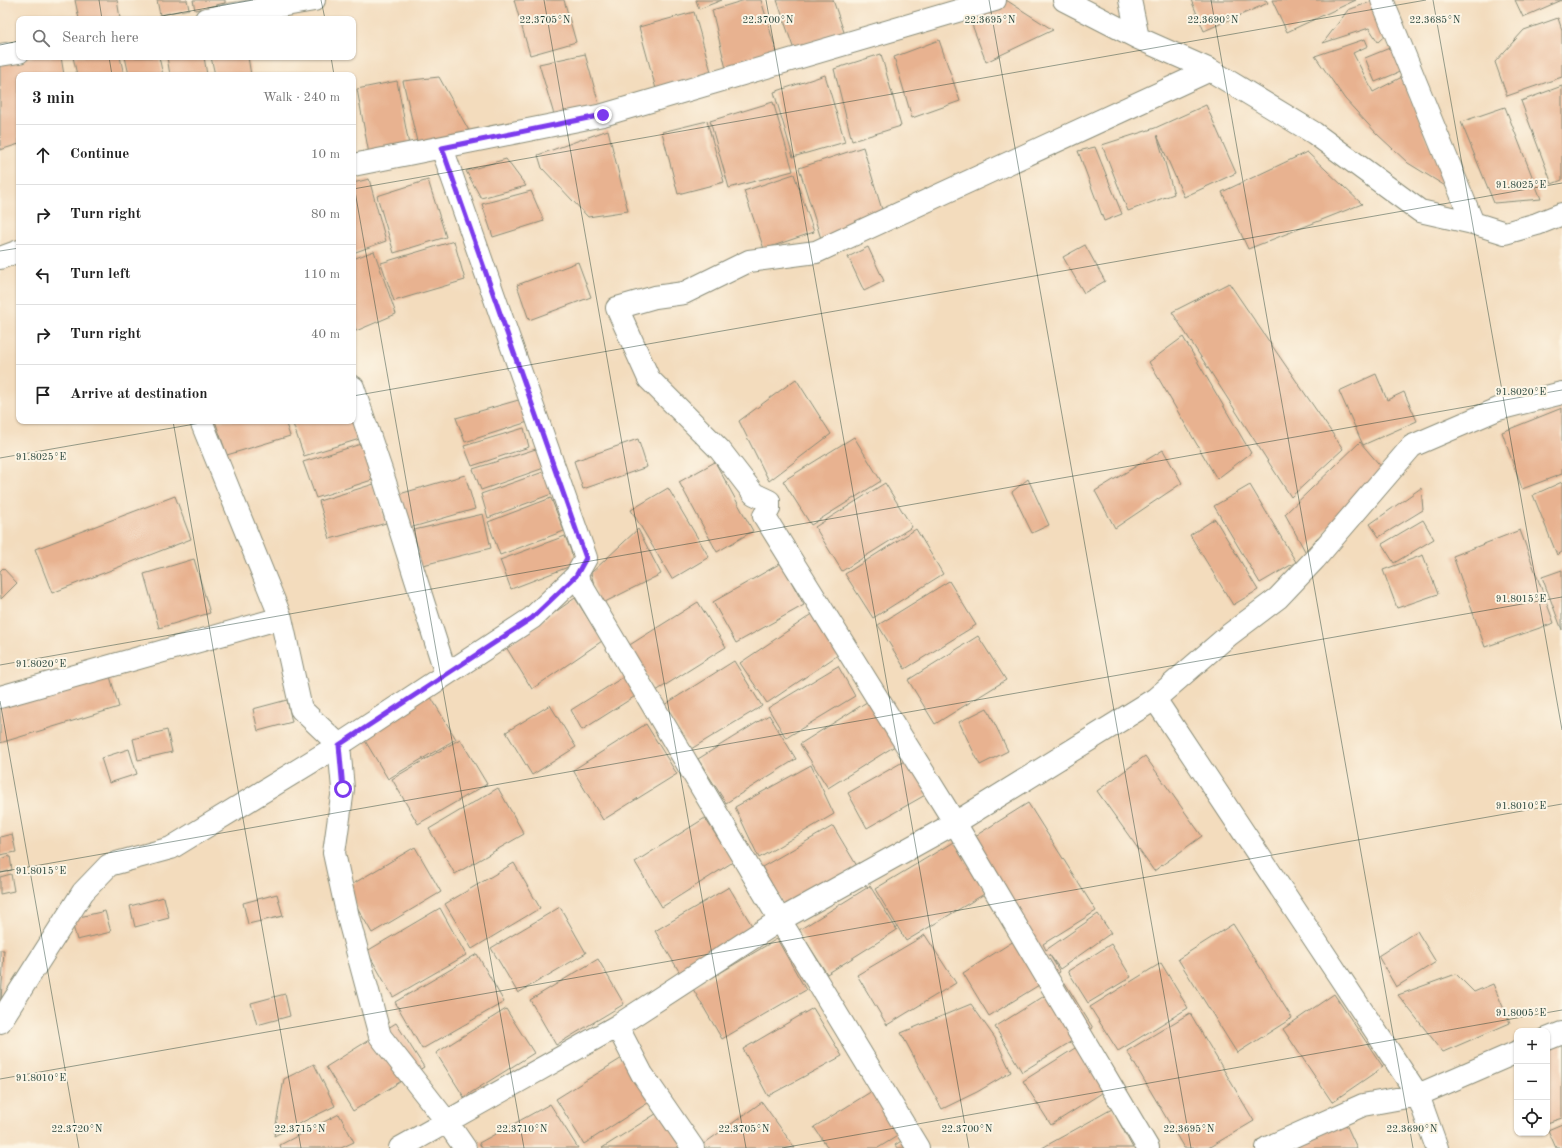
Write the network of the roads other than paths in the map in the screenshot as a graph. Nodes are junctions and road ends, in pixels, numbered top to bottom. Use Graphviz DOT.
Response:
graph roads {
  1 [pos="314,0"];
  2 [pos="995,0"];
  3 [pos="1064,0"];
  4 [pos="1130,0"];
  5 [pos="1382,0"];
  6 [pos="223,16"];
  7 [pos="1138,38"];
  8 [pos="16,52"];
  9 [pos="0,55"];
  10 [pos="1210,70"];
  11 [pos="442,148"];
  12 [pos="356,164"];
  13 [pos="1562,214"];
  14 [pos="1473,223"];
  15 [pos="16,252"];
  16 [pos="0,258"];
  17 [pos="1562,393"];
  18 [pos="356,396"];
  19 [pos="202,424"];
  20 [pos="576,576"];
  21 [pos="281,618"];
  22 [pos="446,674"];
  23 [pos="0,697"];
  24 [pos="1155,699"];
  25 [pos="339,745"];
  26 [pos="955,823"];
  27 [pos="780,920"];
  28 [pos="0,1022"];
  29 [pos="618,1026"];
  30 [pos="1562,1033"];
  31 [pos="1550,1038"];
  32 [pos="1514,1053"];
  33 [pos="1418,1095"];
  34 [pos="447,1122"];
  35 [pos="400,1148"];
  36 [pos="465,1148"];
  37 [pos="693,1148"];
  38 [pos="918,1148"];
  39 [pos="1148,1148"];
  40 [pos="1268,1148"];
  41 [pos="1437,1148"];
  1 -- 6 [label="street"];
  2 -- 11 [label="street"];
  3 -- 7 [label="street"];
  4 -- 7 [label="street"];
  5 -- 14 [label="street"];
  7 -- 10 [label="street"];
  8 -- 9 [label="street"];
  10 -- 14 [label="street"];
  10 -- 26 [label="street"];
  11 -- 12 [label="street"];
  11 -- 20 [label="street"];
  13 -- 14 [label="street"];
  15 -- 16 [label="street"];
  17 -- 24 [label="street"];
  18 -- 22 [label="street"];
  19 -- 21 [label="street"];
  20 -- 22 [label="street"];
  20 -- 27 [label="street"];
  21 -- 23 [label="street"];
  21 -- 25 [label="street"];
  22 -- 25 [label="street"];
  24 -- 26 [label="street"];
  24 -- 33 [label="street"];
  25 -- 28 [label="street"];
  25 -- 34 [label="street"];
  26 -- 27 [label="street"];
  26 -- 39 [label="street"];
  27 -- 29 [label="street"];
  27 -- 38 [label="street"];
  29 -- 34 [label="street"];
  29 -- 37 [label="street"];
  30 -- 31 [label="street"];
  32 -- 33 [label="street"];
  33 -- 40 [label="street"];
  33 -- 41 [label="street"];
  34 -- 35 [label="street"];
  34 -- 36 [label="street"];
}
